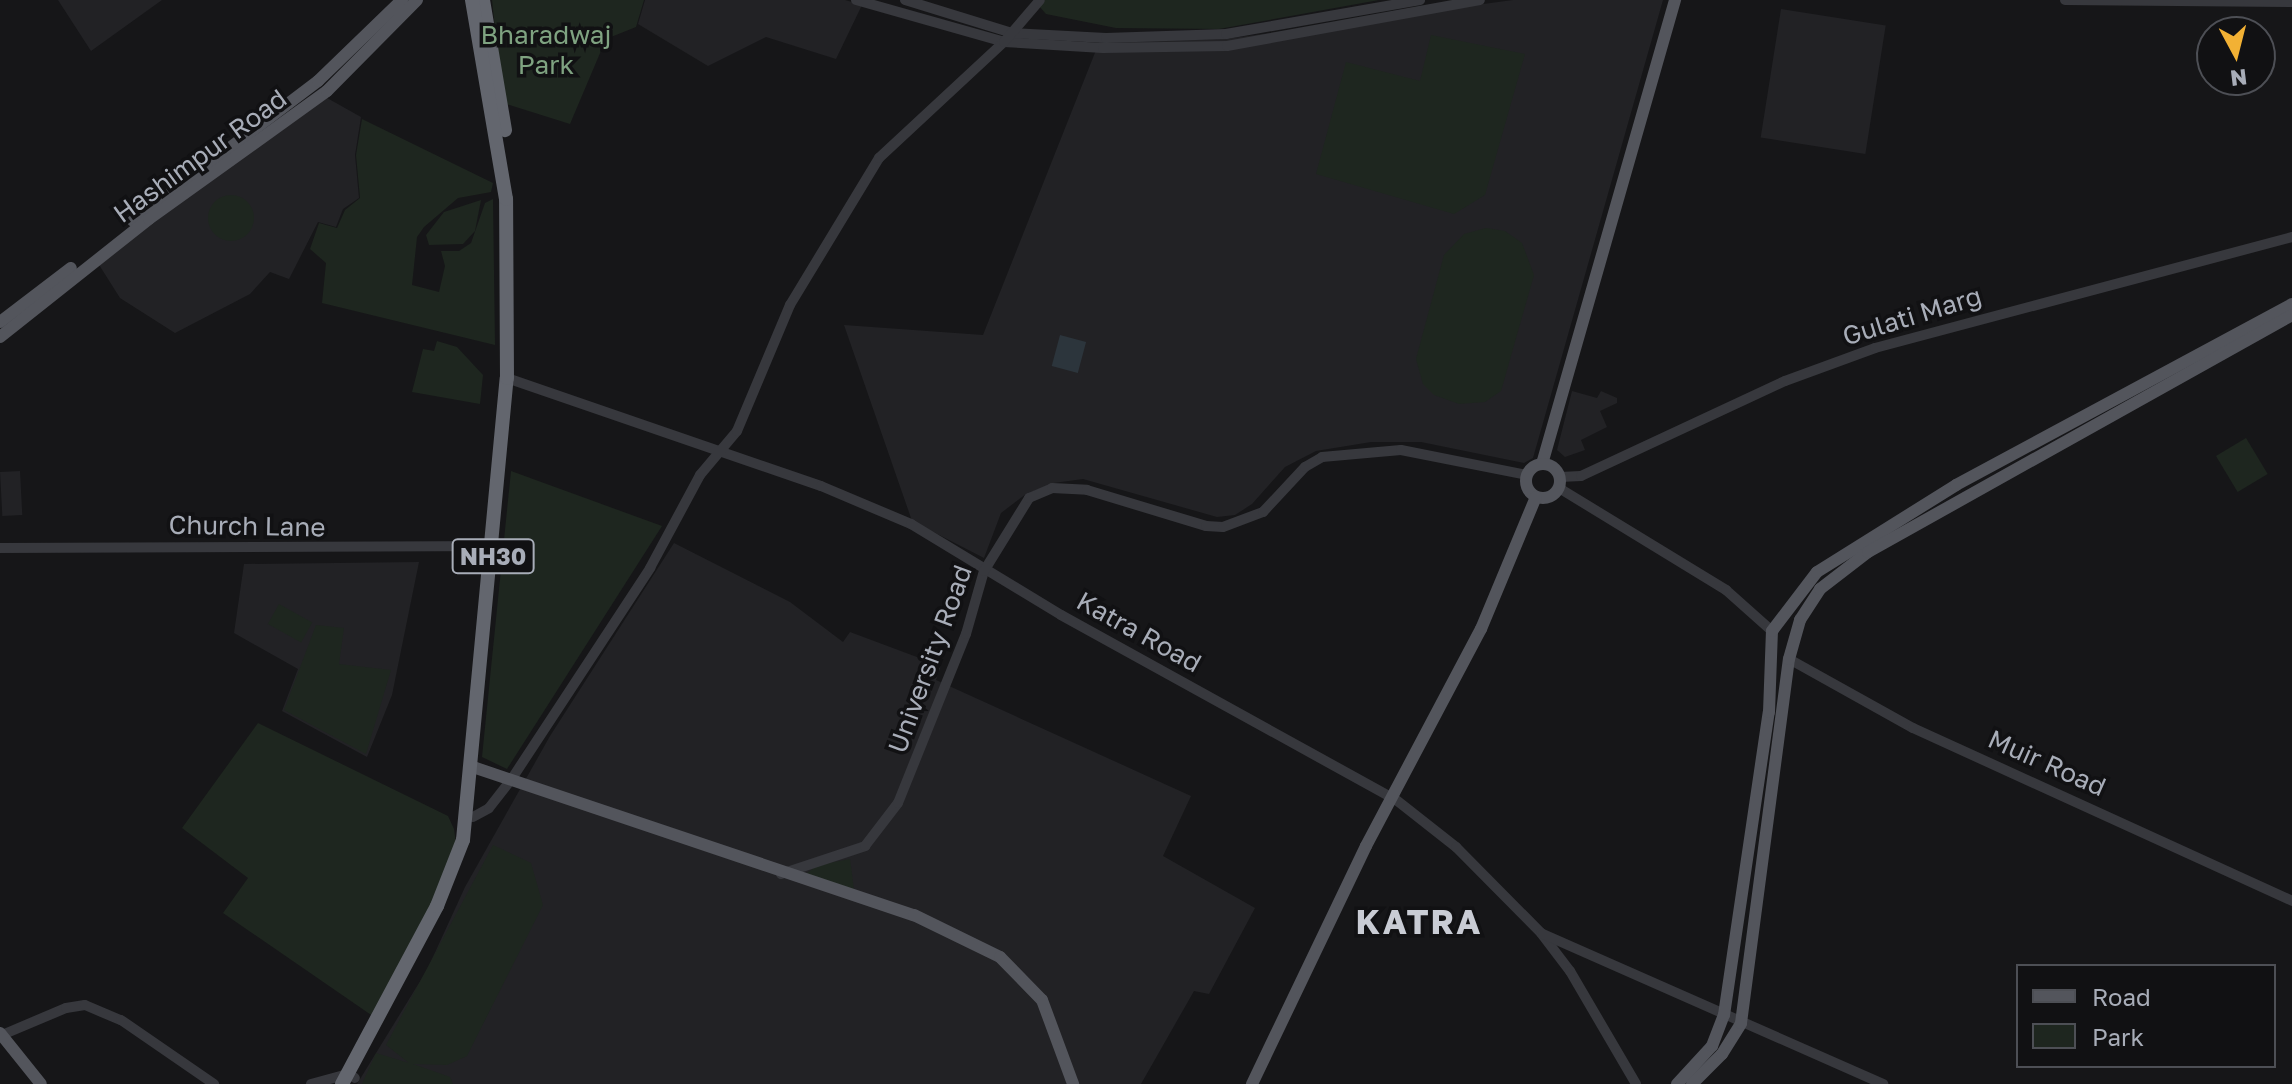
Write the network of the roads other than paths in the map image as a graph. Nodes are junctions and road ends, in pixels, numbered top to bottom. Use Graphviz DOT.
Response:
graph roads {
  1 [pos="402,0"];
  2 [pos="417,0"];
  3 [pos="856,0"];
  4 [pos="905,0"];
  5 [pos="1040,0"];
  6 [pos="1420,0"];
  7 [pos="1480,0"];
  8 [pos="1675,0"];
  9 [pos="1682,0"];
  10 [pos="2065,0"];
  11 [pos="473,1"];
  12 [pos="2292,2"];
  13 [pos="1669,23"];
  14 [pos="1012,33"];
  15 [pos="1004,42"];
  16 [pos="2292,237"];
  17 [pos="68,276"];
  18 [pos="2292,304"];
  19 [pos="2292,315"];
  20 [pos="0,322"];
  21 [pos="0,328"];
  22 [pos="0,337"];
  23 [pos="510,379"];
  24 [pos="723,452"];
  25 [pos="1542,464"];
  26 [pos="1527,475"];
  27 [pos="1560,482"];
  28 [pos="1536,497"];
  29 [pos="498,546"];
  30 [pos="0,548"];
  31 [pos="984,571"];
  32 [pos="1774,628"];
  33 [pos="1798,630"];
  34 [pos="1768,659"];
  35 [pos="1788,664"];
  36 [pos="473,767"];
  37 [pos="511,780"];
  38 [pos="1395,799"];
  39 [pos="473,817"];
  40 [pos="781,874"];
  41 [pos="2292,901"];
  42 [pos="1541,933"];
  43 [pos="1724,1015"];
  44 [pos="1741,1023"];
  45 [pos="1,1034"];
  46 [pos="349,1080"];
  47 [pos="41,1084"];
  48 [pos="214,1084"];
  49 [pos="311,1084"];
  50 [pos="1073,1084"];
  51 [pos="1252,1084"];
  52 [pos="1636,1084"];
  53 [pos="1677,1084"];
  54 [pos="1692,1084"];
  55 [pos="1883,1084"];
  1 -- 17 [label="main road"];
  2 -- 17 [label="main road, Hashimpur Road"];
  3 -- 15 [label="street"];
  4 -- 14 [label="street"];
  5 -- 14 [label="street"];
  6 -- 14 [label="street"];
  7 -- 15 [label="street"];
  8 -- 13 [label="main road"];
  9 -- 13 [label="main road"];
  10 -- 12 [label="street"];
  11 -- 23 [label="highway"];
  13 -- 25 [label="main road"];
  14 -- 15 [label="street"];
  15 -- 24 [label="street"];
  16 -- 27 [label="street, Gulati Marg"];
  17 -- 20 [label="main road"];
  17 -- 21 [label="main road"];
  17 -- 22 [label="main road, Hashimpur Road"];
  18 -- 32 [label="main road"];
  19 -- 33 [label="main road"];
  23 -- 24 [label="street, Katra Road"];
  23 -- 29 [label="highway"];
  24 -- 31 [label="street, Katra Road"];
  24 -- 37 [label="street"];
  25 -- 26 [label="main road"];
  25 -- 27 [label="main road"];
  26 -- 28 [label="main road"];
  26 -- 31 [label="street, University Road"];
  27 -- 28 [label="main road"];
  27 -- 32 [label="street"];
  28 -- 38 [label="main road"];
  29 -- 30 [label="street, Church Lane"];
  29 -- 36 [label="highway"];
  31 -- 38 [label="street, Katra Road"];
  31 -- 40 [label="street, University Road"];
  32 -- 33 [label="main road"];
  32 -- 34 [label="main road"];
  33 -- 35 [label="main road"];
  34 -- 35 [label="main road"];
  34 -- 43 [label="main road"];
  35 -- 41 [label="street, Muir Road"];
  35 -- 44 [label="main road"];
  36 -- 37 [label="main road"];
  36 -- 39 [label="highway"];
  36 -- 46 [label="highway"];
  37 -- 39 [label="street"];
  37 -- 40 [label="main road"];
  38 -- 42 [label="street, Katra Road"];
  38 -- 51 [label="main road"];
  39 -- 46 [label="highway"];
  40 -- 50 [label="main road"];
  42 -- 43 [label="street"];
  42 -- 52 [label="street, Katra Road"];
  43 -- 44 [label="street"];
  43 -- 53 [label="main road"];
  44 -- 54 [label="main road"];
  44 -- 55 [label="street"];
  45 -- 47 [label="main road"];
  45 -- 48 [label="street"];
  46 -- 49 [label="street"];
}
